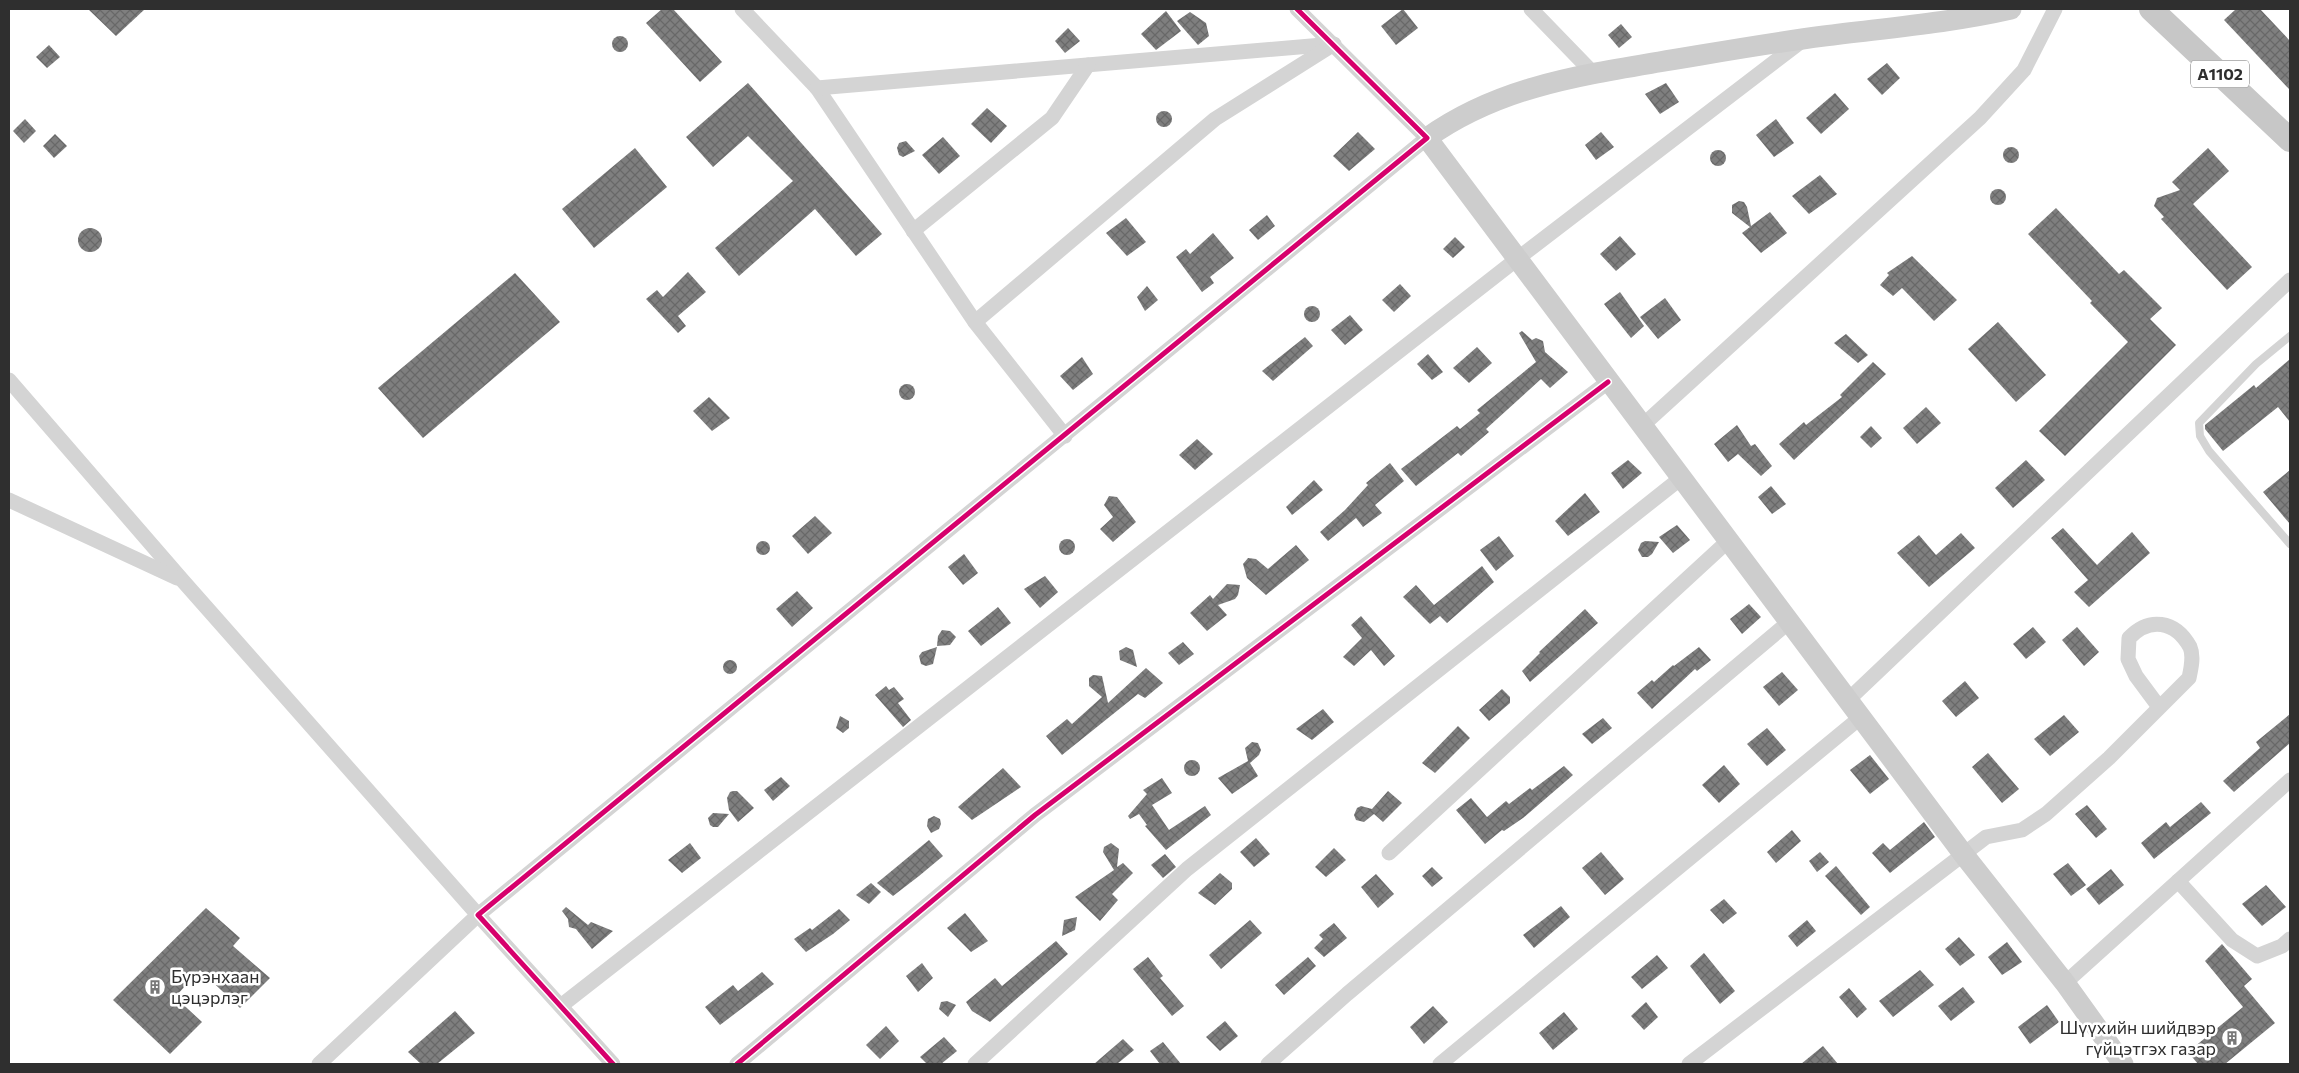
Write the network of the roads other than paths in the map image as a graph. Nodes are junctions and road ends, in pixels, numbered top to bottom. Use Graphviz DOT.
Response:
graph roads {
  1 [pos="742,9"];
  2 [pos="1297,9"];
  3 [pos="1531,9"];
  4 [pos="2011,9"];
  5 [pos="2055,9"];
  6 [pos="2151,9"];
  7 [pos="1804,39"];
  8 [pos="1334,44"];
  9 [pos="1088,65"];
  10 [pos="1593,73"];
  11 [pos="817,88"];
  12 [pos="1428,138"];
  13 [pos="2290,140"];
  14 [pos="913,231"];
  15 [pos="1517,259"];
  16 [pos="2290,280"];
  17 [pos="975,322"];
  18 [pos="2290,336"];
  19 [pos="9,380"];
  20 [pos="1608,382"];
  21 [pos="1642,426"];
  22 [pos="1065,436"];
  23 [pos="1681,478"];
  24 [pos="9,500"];
  25 [pos="1728,541"];
  26 [pos="2290,544"];
  27 [pos="182,581"];
  28 [pos="1789,622"];
  29 [pos="1848,700"];
  30 [pos="2159,707"];
  31 [pos="1861,717"];
  32 [pos="2290,780"];
  33 [pos="1389,853"];
  34 [pos="1964,855"];
  35 [pos="2178,881"];
  36 [pos="478,915"];
  37 [pos="2290,939"];
  38 [pos="2065,983"];
  39 [pos="562,1005"];
  40 [pos="319,1064"];
  41 [pos="613,1064"];
  42 [pos="737,1064"];
  43 [pos="974,1064"];
  44 [pos="1268,1064"];
  45 [pos="1440,1064"];
  46 [pos="1689,1064"];
  47 [pos="2123,1064"];
  1 -- 11 [label="street"];
  2 -- 8 [label="street"];
  3 -- 10 [label="street"];
  4 -- 7 [label="main road"];
  5 -- 21 [label="street"];
  6 -- 13 [label="main road, A1102"];
  7 -- 10 [label="main road"];
  7 -- 15 [label="street"];
  8 -- 9 [label="street"];
  8 -- 12 [label="street"];
  8 -- 17 [label="street"];
  9 -- 11 [label="street"];
  9 -- 14 [label="street"];
  10 -- 12 [label="main road"];
  11 -- 14 [label="street"];
  12 -- 15 [label="main road"];
  12 -- 22 [label="street"];
  14 -- 17 [label="street"];
  15 -- 20 [label="main road"];
  15 -- 39 [label="street"];
  16 -- 29 [label="street"];
  17 -- 22 [label="street"];
  18 -- 26 [label="lane"];
  19 -- 27 [label="street"];
  20 -- 21 [label="main road"];
  20 -- 42 [label="street"];
  21 -- 23 [label="main road"];
  22 -- 36 [label="street"];
  23 -- 25 [label="main road"];
  23 -- 43 [label="street"];
  24 -- 27 [label="street"];
  25 -- 28 [label="main road"];
  25 -- 33 [label="street"];
  27 -- 36 [label="street"];
  28 -- 29 [label="main road"];
  28 -- 44 [label="street"];
  29 -- 31 [label="main road"];
  30 -- 30 [label="street"];
  30 -- 34 [label="street"];
  31 -- 34 [label="main road"];
  31 -- 45 [label="street"];
  32 -- 35 [label="street"];
  34 -- 38 [label="main road"];
  34 -- 46 [label="street"];
  35 -- 37 [label="street"];
  35 -- 38 [label="street"];
  36 -- 39 [label="street"];
  36 -- 40 [label="street"];
  38 -- 47 [label="main road"];
  39 -- 41 [label="street"];
}
